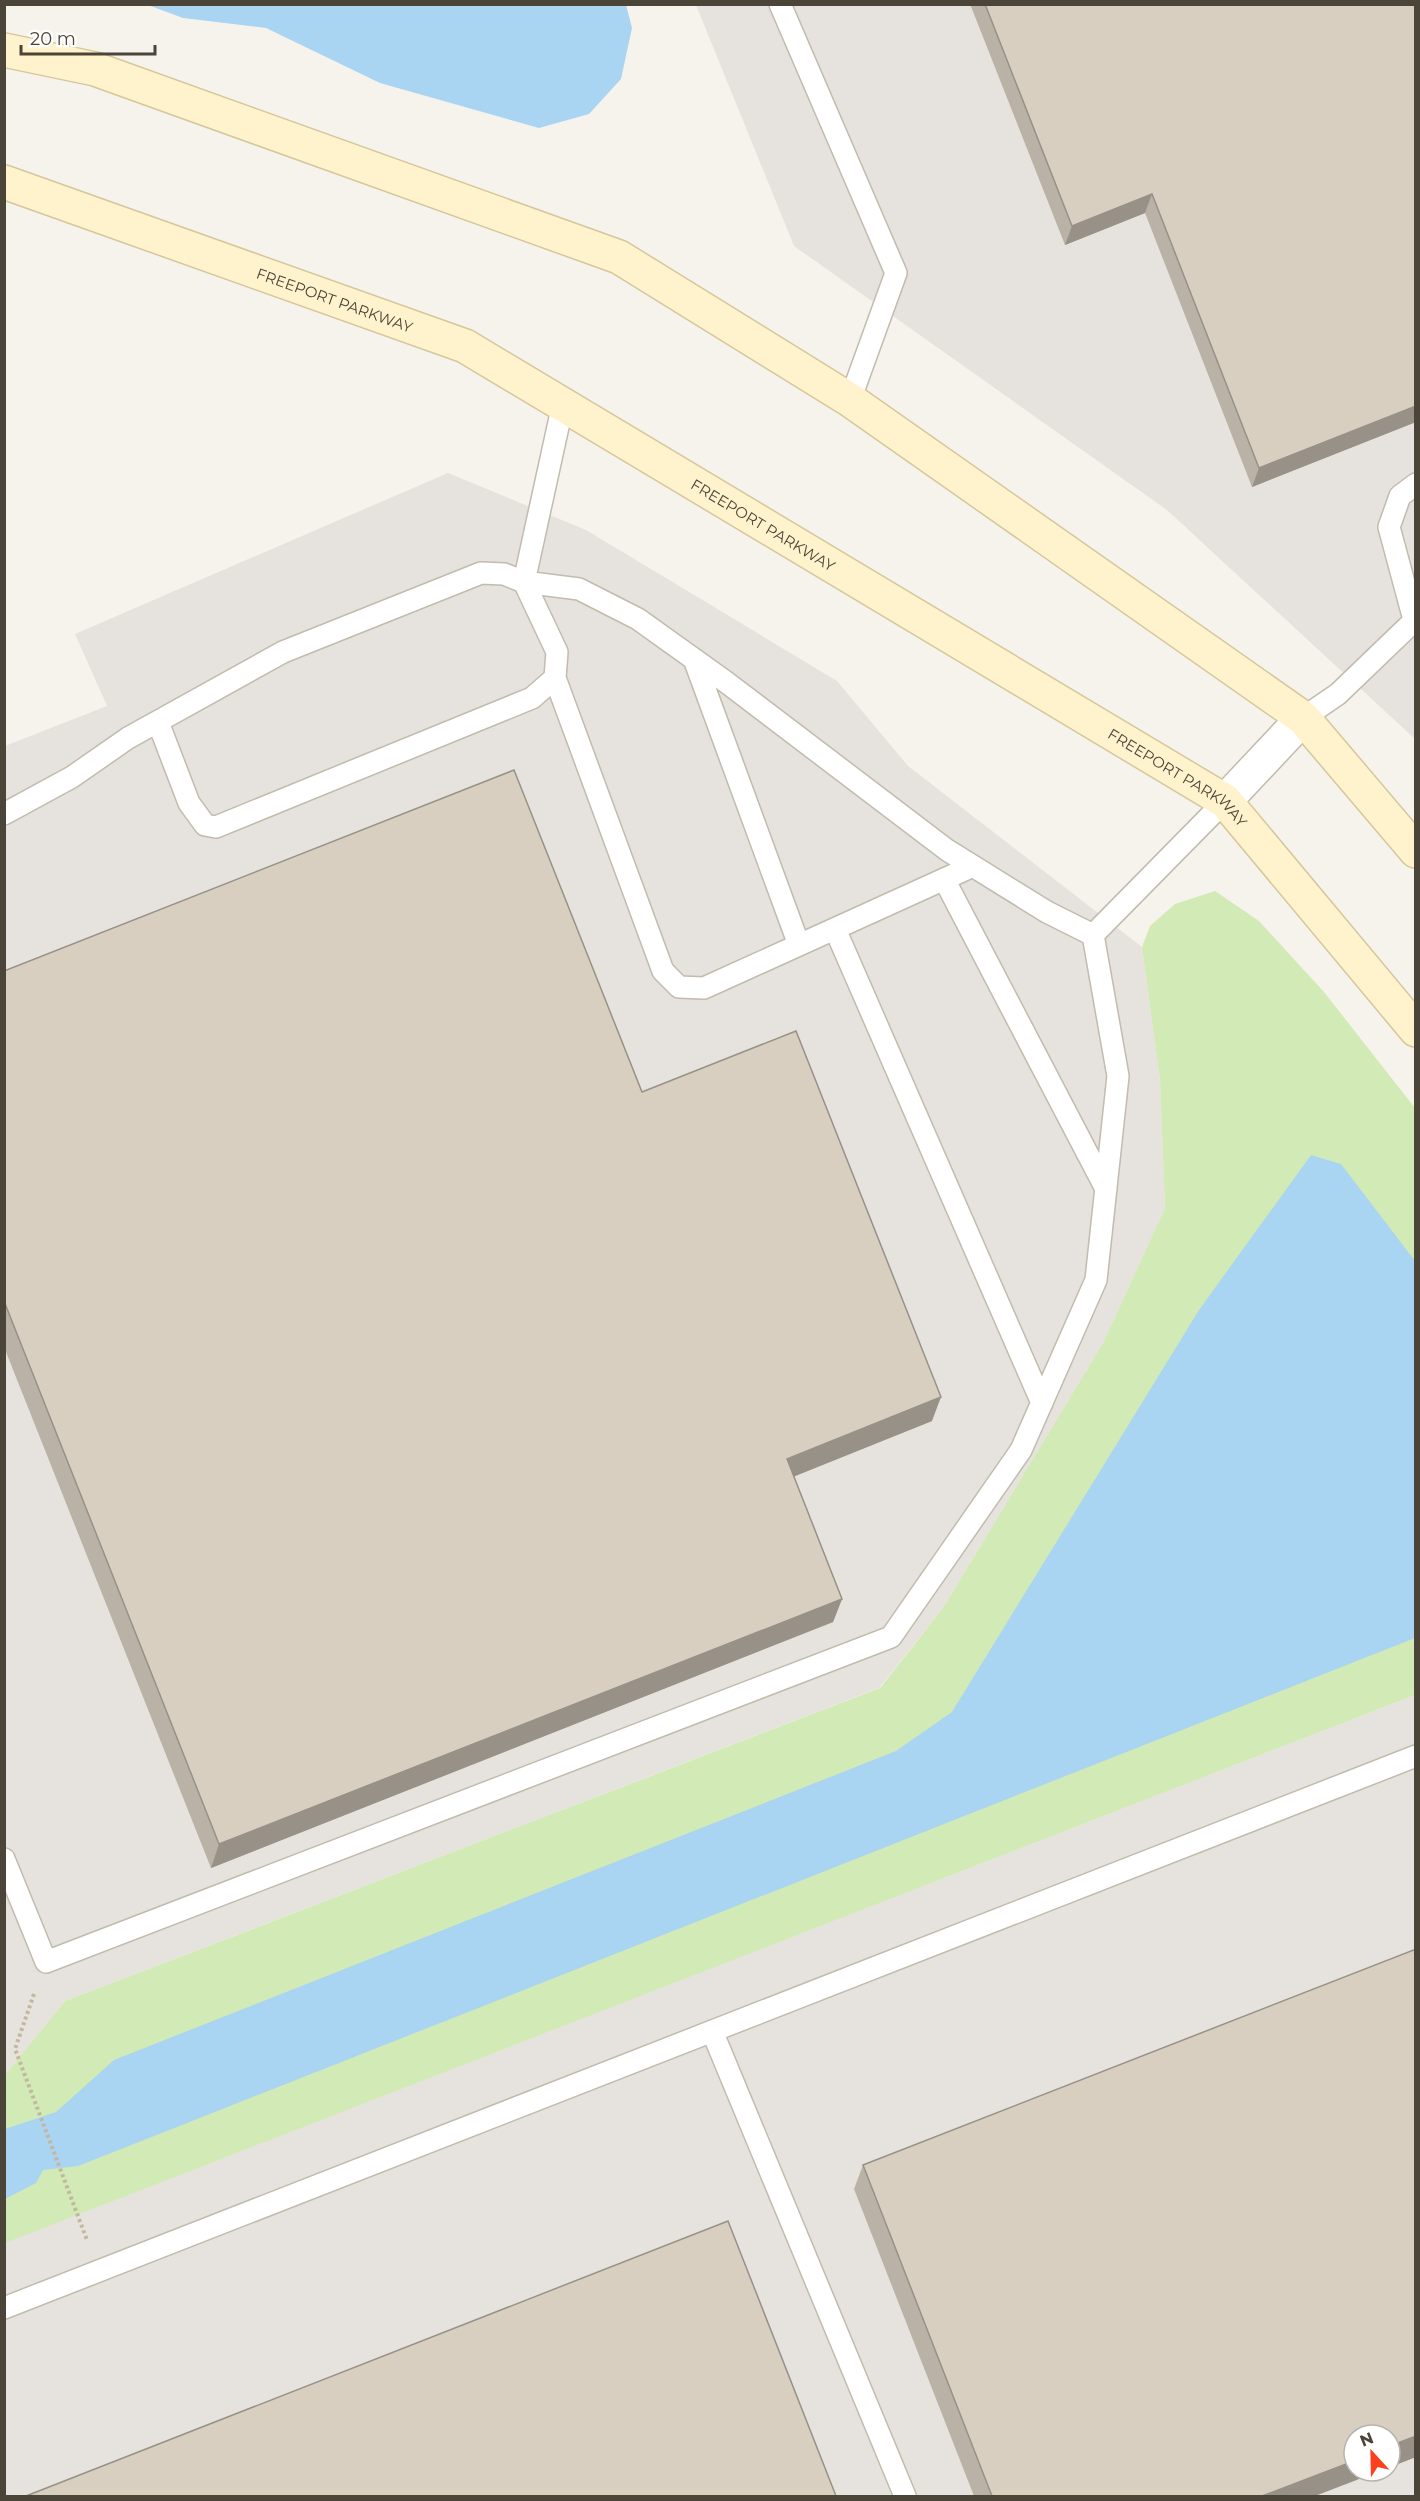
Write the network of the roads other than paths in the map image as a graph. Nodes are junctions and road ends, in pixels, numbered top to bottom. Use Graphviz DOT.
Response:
graph roads {
  1 [pos="780,4"];
  2 [pos="4,50"];
  3 [pos="4,182"];
  4 [pos="850,400"];
  5 [pos="563,404"];
  6 [pos="1416,484"];
  7 [pos="524,582"];
  8 [pos="1415,620"];
  9 [pos="694,659"];
  10 [pos="555,678"];
  11 [pos="1303,718"];
  12 [pos="158,722"];
  13 [pos="1225,801"];
  14 [pos="4,814"];
  15 [pos="1416,851"];
  16 [pos="973,866"];
  17 [pos="945,879"];
  18 [pos="835,929"];
  19 [pos="1093,935"];
  20 [pos="799,945"];
  21 [pos="1416,1030"];
  22 [pos="1106,1189"];
  23 [pos="1042,1403"];
  24 [pos="1416,1756"];
  25 [pos="4,1859"];
  26 [pos="712,2031"];
  27 [pos="4,2308"];
  28 [pos="905,2496"];
  1 -- 4 [label="lane"];
  2 -- 4 [label="main road"];
  3 -- 5 [label="main road, FREEPORT PARKWAY"];
  4 -- 11 [label="main road"];
  5 -- 7 [label="lane"];
  5 -- 13 [label="main road, FREEPORT PARKWAY"];
  6 -- 8 [label="lane"];
  7 -- 9 [label="lane"];
  7 -- 10 [label="lane"];
  7 -- 12 [label="lane"];
  8 -- 11 [label="lane"];
  9 -- 16 [label="lane"];
  9 -- 20 [label="lane"];
  10 -- 12 [label="lane"];
  10 -- 20 [label="lane"];
  11 -- 13 [label="street"];
  11 -- 15 [label="main road"];
  12 -- 14 [label="lane"];
  13 -- 19 [label="lane"];
  13 -- 21 [label="main road, FREEPORT PARKWAY"];
  16 -- 17 [label="lane"];
  16 -- 19 [label="lane"];
  17 -- 18 [label="lane"];
  17 -- 22 [label="lane"];
  18 -- 20 [label="lane"];
  18 -- 23 [label="lane"];
  19 -- 22 [label="lane"];
  22 -- 23 [label="lane"];
  23 -- 25 [label="lane"];
  24 -- 26 [label="lane"];
  26 -- 27 [label="lane"];
  26 -- 28 [label="lane"];
}
